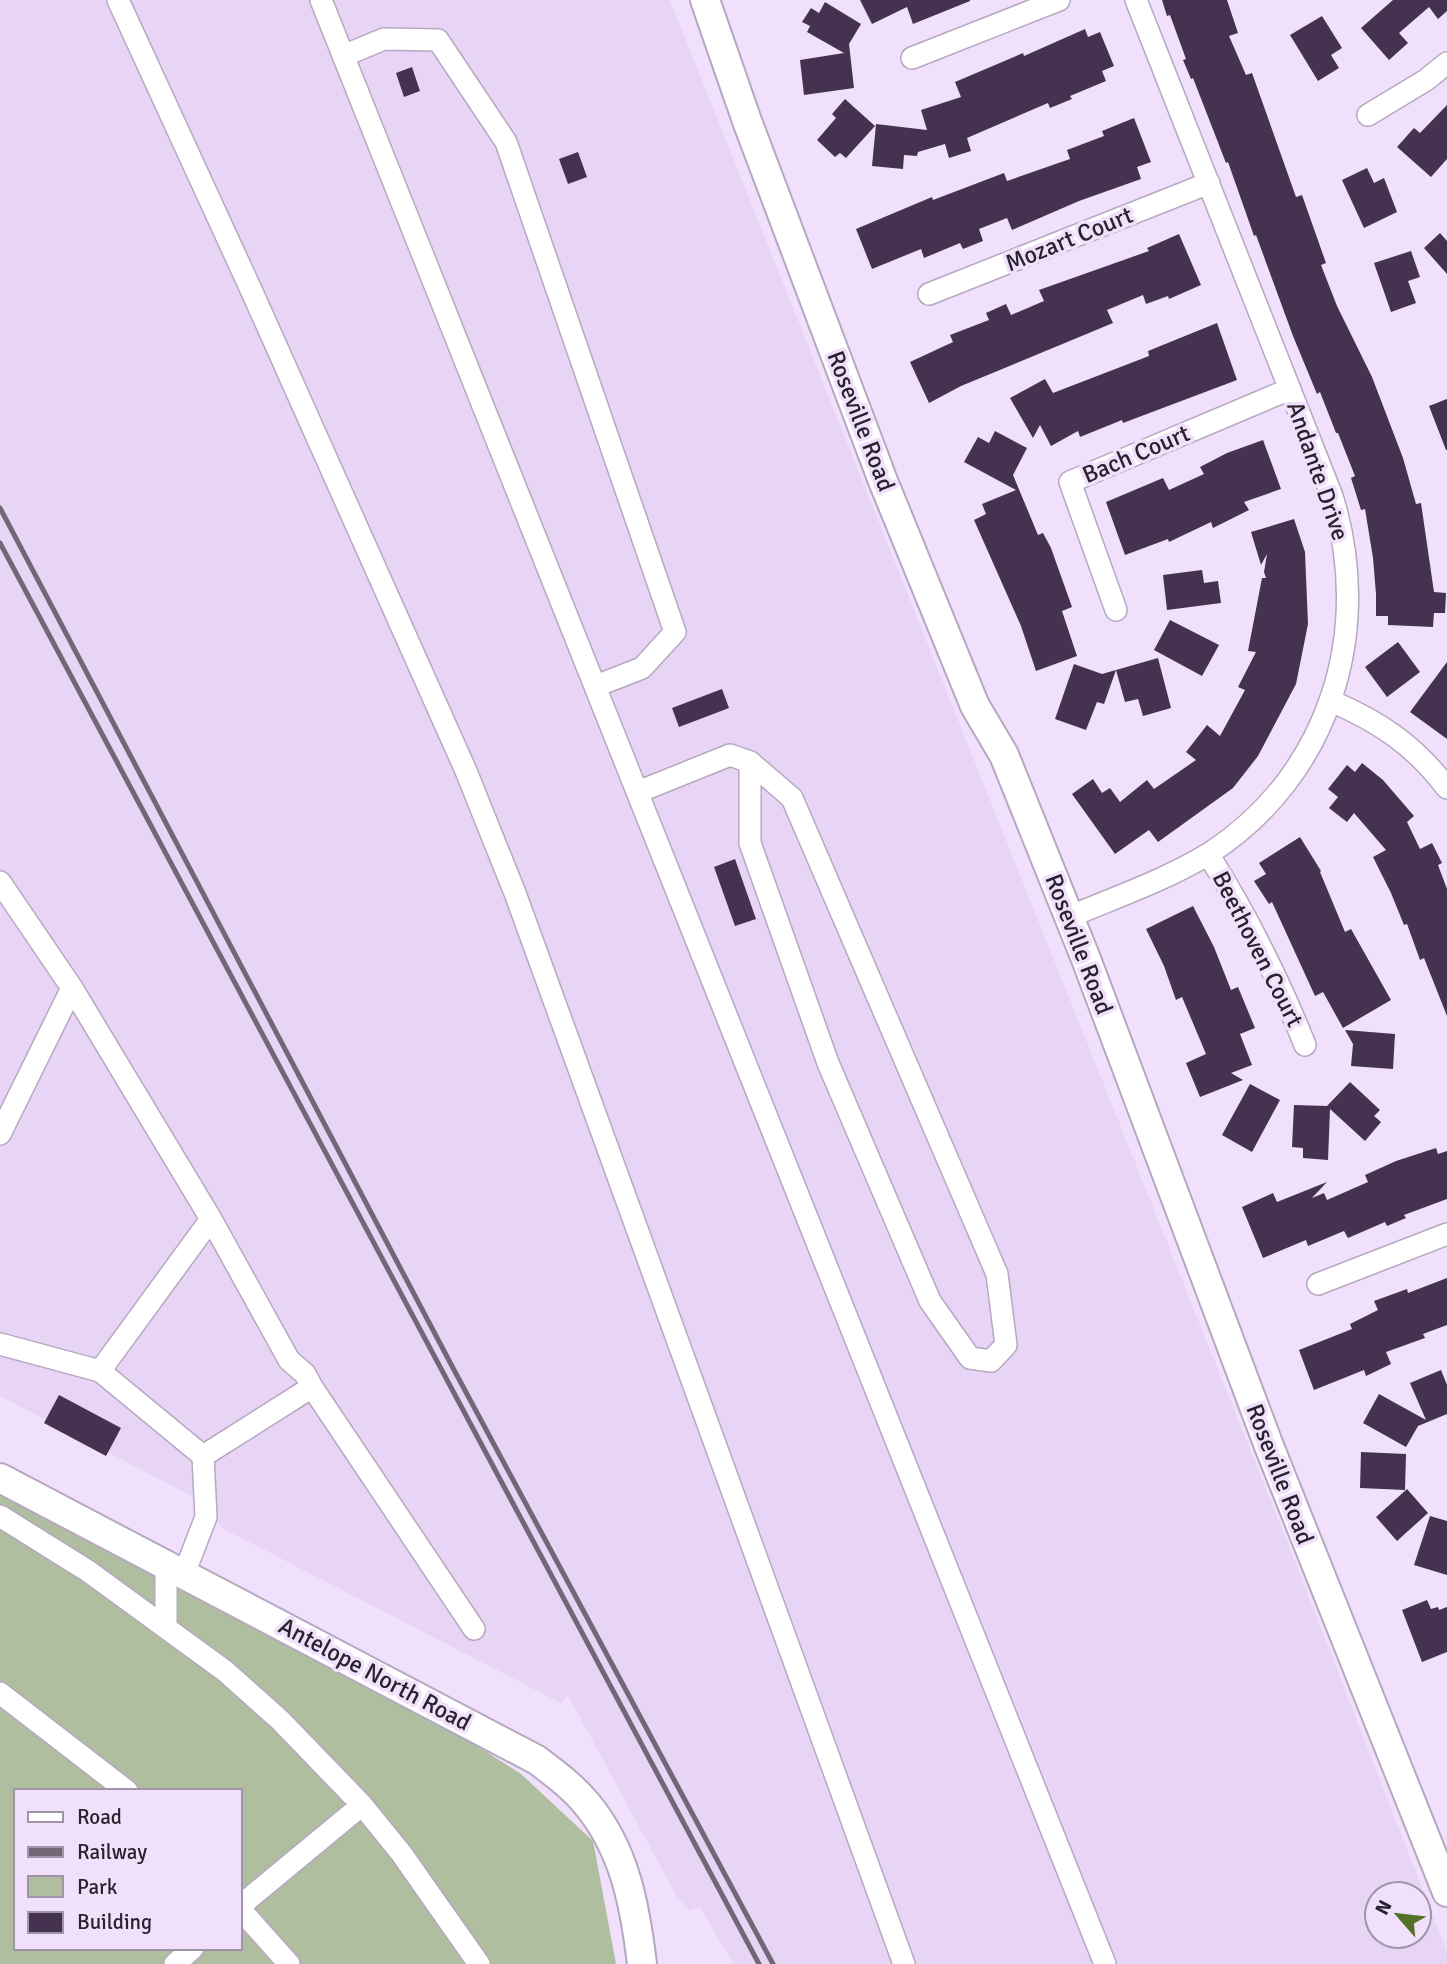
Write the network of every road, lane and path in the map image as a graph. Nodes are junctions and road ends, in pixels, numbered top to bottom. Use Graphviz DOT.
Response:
graph roads {
  1 [pos="118,0"];
  2 [pos="321,0"];
  3 [pos="705,0"];
  4 [pos="1059,0"];
  5 [pos="1136,0"];
  6 [pos="343,56"];
  7 [pos="912,58"];
  8 [pos="1447,64"];
  9 [pos="1368,115"];
  10 [pos="1209,183"];
  11 [pos="929,294"];
  12 [pos="1290,389"];
  13 [pos="1116,610"];
  14 [pos="596,686"];
  15 [pos="1331,701"];
  16 [pos="750,762"];
  17 [pos="1447,788"];
  18 [pos="638,792"];
  19 [pos="1208,853"];
  20 [pos="0,882"];
  21 [pos="1069,917"];
  22 [pos="72,988"];
  23 [pos="1305,1045"];
  24 [pos="0,1134"];
  25 [pos="211,1219"];
  26 [pos="1447,1234"];
  27 [pos="1318,1284"];
  28 [pos="0,1344"];
  29 [pos="100,1371"];
  30 [pos="312,1387"];
  31 [pos="203,1456"];
  32 [pos="0,1478"];
  33 [pos="0,1516"];
  34 [pos="175,1569"];
  35 [pos="166,1628"];
  36 [pos="474,1629"];
  37 [pos="0,1693"];
  38 [pos="124,1789"];
  39 [pos="362,1805"];
  40 [pos="1447,1892"];
  41 [pos="242,1906"];
  42 [pos="242,1910"];
  43 [pos="191,1950"];
  44 [pos="175,1964"];
  45 [pos="289,1964"];
  46 [pos="479,1964"];
  47 [pos="642,1964"];
  48 [pos="904,1964"];
  49 [pos="1105,1964"];
  1 -- 48 [label="street"];
  2 -- 6 [label="street"];
  3 -- 21 [label="main road, Roseville Road"];
  4 -- 7 [label="street"];
  5 -- 10 [label="street, Andante Drive"];
  6 -- 14 [label="street"];
  6 -- 14 [label="street"];
  8 -- 9 [label="street"];
  10 -- 11 [label="street, Mozart Court"];
  10 -- 12 [label="street, Andante Drive"];
  12 -- 13 [label="street, Bach Court"];
  12 -- 15 [label="street, Andante Drive"];
  14 -- 18 [label="street"];
  15 -- 17 [label="street"];
  15 -- 19 [label="street, Andante Drive"];
  16 -- 16 [label="street"];
  16 -- 18 [label="street"];
  18 -- 49 [label="street"];
  19 -- 21 [label="street, Andante Drive"];
  19 -- 23 [label="street, Beethoven Court"];
  20 -- 22 [label="street"];
  21 -- 40 [label="main road, Roseville Road"];
  22 -- 24 [label="street"];
  22 -- 25 [label="street"];
  25 -- 29 [label="street"];
  25 -- 30 [label="street"];
  26 -- 27 [label="street"];
  28 -- 29 [label="street"];
  29 -- 31 [label="street"];
  30 -- 31 [label="street"];
  30 -- 36 [label="street"];
  31 -- 34 [label="street"];
  32 -- 34 [label="main road, Antelope North Road"];
  33 -- 35 [label="street"];
  34 -- 35 [label="street"];
  34 -- 47 [label="main road, Antelope North Road"];
  35 -- 39 [label="street"];
  37 -- 38 [label="street"];
  39 -- 41 [label="street"];
  39 -- 46 [label="street"];
  42 -- 45 [label="street"];
  43 -- 44 [label="street"];
}
